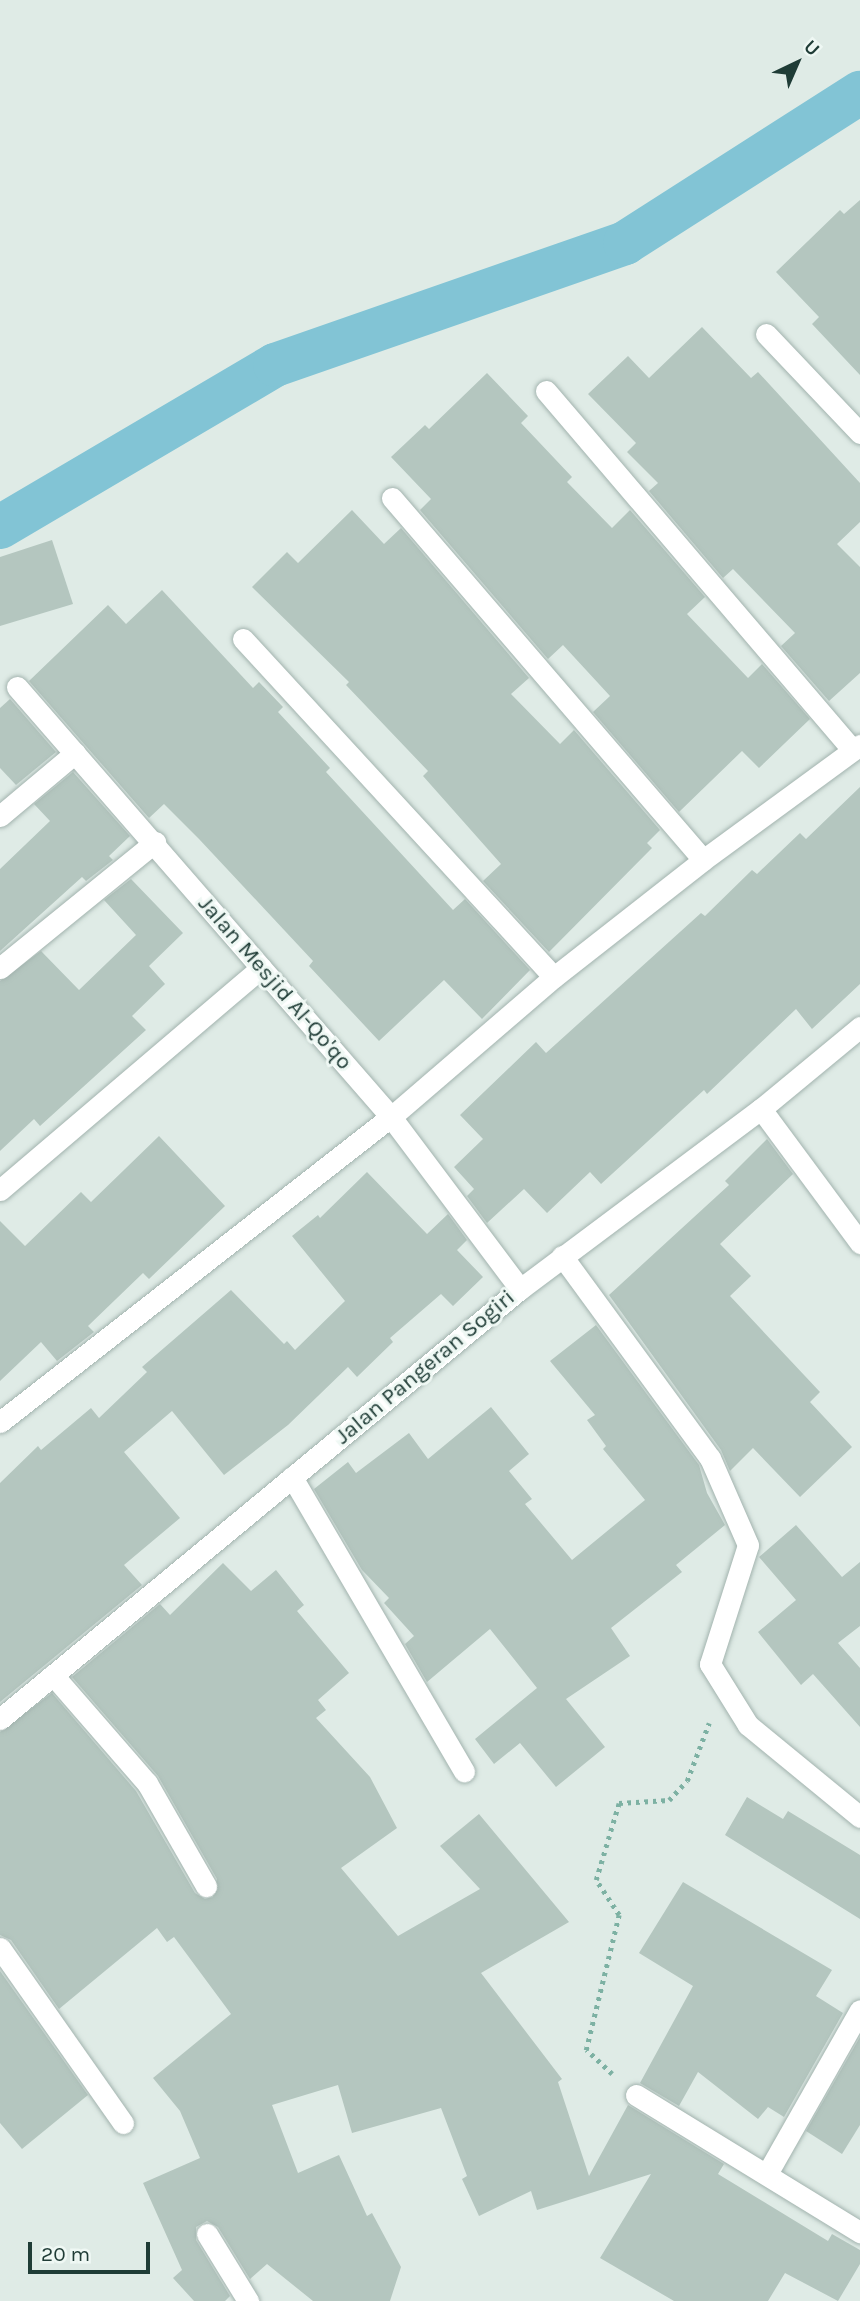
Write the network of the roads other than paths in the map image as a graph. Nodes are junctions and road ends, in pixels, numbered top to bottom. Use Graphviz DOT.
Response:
graph roads {
  1 [pos="766,334"];
  2 [pos="546,391"];
  3 [pos="860,433"];
  4 [pos="392,498"];
  5 [pos="243,639"];
  6 [pos="17,687"];
  7 [pos="857,748"];
  8 [pos="75,753"];
  9 [pos="0,816"];
  10 [pos="155,842"];
  11 [pos="703,860"];
  12 [pos="0,968"];
  13 [pos="261,968"];
  14 [pos="554,977"];
  15 [pos="857,1035"];
  16 [pos="761,1109"];
  17 [pos="391,1117"];
  18 [pos="0,1190"];
  19 [pos="860,1243"];
  20 [pos="562,1256"];
  21 [pos="520,1289"];
  22 [pos="0,1422"];
  23 [pos="292,1477"];
  24 [pos="53,1675"];
  25 [pos="0,1719"];
  26 [pos="464,1771"];
  27 [pos="860,1817"];
  28 [pos="206,1886"];
  29 [pos="0,1948"];
  30 [pos="860,2010"];
  31 [pos="636,2095"];
  32 [pos="123,2123"];
  33 [pos="768,2172"];
  34 [pos="860,2232"];
  35 [pos="207,2234"];
  36 [pos="248,2301"];
  1 -- 3 [label="street"];
  2 -- 7 [label="street"];
  4 -- 11 [label="street"];
  5 -- 14 [label="street"];
  6 -- 8 [label="street, Jalan Mesjid Al-Qo'qo"];
  7 -- 11 [label="street"];
  8 -- 9 [label="street"];
  8 -- 10 [label="street, Jalan Mesjid Al-Qo'qo"];
  10 -- 12 [label="street"];
  10 -- 13 [label="street, Jalan Mesjid Al-Qo'qo"];
  11 -- 14 [label="street"];
  13 -- 17 [label="street, Jalan Mesjid Al-Qo'qo"];
  13 -- 18 [label="street"];
  14 -- 17 [label="street"];
  15 -- 16 [label="street, Jalan Pangeran Sogiri"];
  16 -- 19 [label="street"];
  16 -- 20 [label="street, Jalan Pangeran Sogiri"];
  17 -- 21 [label="street, Jalan Mesjid Al-Qo'qo"];
  17 -- 22 [label="street"];
  20 -- 21 [label="street, Jalan Pangeran Sogiri"];
  20 -- 27 [label="street"];
  21 -- 23 [label="street, Jalan Pangeran Sogiri"];
  23 -- 24 [label="street, Jalan Pangeran Sogiri"];
  23 -- 26 [label="street"];
  24 -- 25 [label="street, Jalan Pangeran Sogiri"];
  24 -- 28 [label="street"];
  29 -- 32 [label="street"];
  30 -- 33 [label="street"];
  31 -- 33 [label="street"];
  33 -- 34 [label="street"];
  35 -- 36 [label="street"];
}
